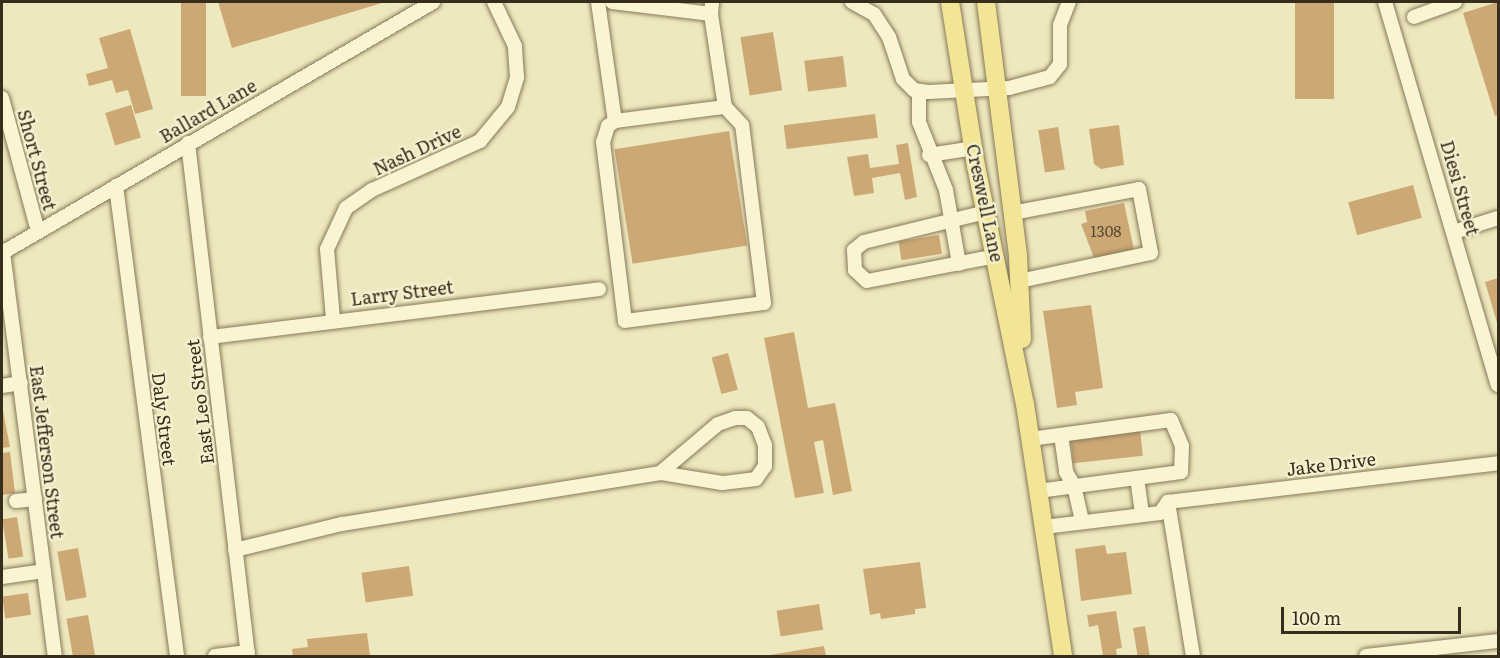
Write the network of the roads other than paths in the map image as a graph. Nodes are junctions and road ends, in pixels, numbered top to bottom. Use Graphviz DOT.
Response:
graph roads {
  1 [pos="433,2"];
  2 [pos="598,2"];
  3 [pos="612,2"];
  4 [pos="852,2"];
  5 [pos="950,2"];
  6 [pos="986,2"];
  7 [pos="1069,2"];
  8 [pos="1385,2"];
  9 [pos="1455,2"];
  10 [pos="1439,5"];
  11 [pos="497,7"];
  12 [pos="711,8"];
  13 [pos="1414,17"];
  14 [pos="998,89"];
  15 [pos="920,91"];
  16 [pos="964,91"];
  17 [pos="2,98"];
  18 [pos="725,107"];
  19 [pos="615,121"];
  20 [pos="188,143"];
  21 [pos="974,148"];
  22 [pos="929,155"];
  23 [pos="116,186"];
  24 [pos="986,212"];
  25 [pos="1012,213"];
  26 [pos="1498,218"];
  27 [pos="951,221"];
  28 [pos="38,231"];
  29 [pos="1454,232"];
  30 [pos="2,252"];
  31 [pos="996,256"];
  32 [pos="959,264"];
  33 [pos="1019,281"];
  34 [pos="599,289"];
  35 [pos="333,319"];
  36 [pos="210,337"];
  37 [pos="21,382"];
  38 [pos="1498,385"];
  39 [pos="2,386"];
  40 [pos="1025,404"];
  41 [pos="1061,435"];
  42 [pos="1030,439"];
  43 [pos="1498,463"];
  44 [pos="660,473"];
  45 [pos="1137,478"];
  46 [pos="1074,486"];
  47 [pos="1038,491"];
  48 [pos="35,499"];
  49 [pos="16,501"];
  50 [pos="1168,502"];
  51 [pos="1142,515"];
  52 [pos="1082,522"];
  53 [pos="1044,527"];
  54 [pos="235,550"];
  55 [pos="44,571"];
  56 [pos="2,577"];
  57 [pos="1498,641"];
  58 [pos="248,654"];
  59 [pos="1371,656"];
  60 [pos="55,657"];
  61 [pos="177,657"];
  62 [pos="214,657"];
  63 [pos="1063,657"];
  64 [pos="1193,657"];
  65 [pos="1366,657"];
  1 -- 20 [label="street, Ballard Lane"];
  2 -- 19 [label="street"];
  3 -- 12 [label="street"];
  4 -- 15 [label="street"];
  5 -- 16 [label="main road, Creswell Lane"];
  6 -- 14 [label="main road, Creswell Lane"];
  7 -- 14 [label="street"];
  8 -- 29 [label="street, Diesi Street"];
  9 -- 10 [label="street"];
  10 -- 13 [label="street"];
  11 -- 35 [label="street, Nash Drive"];
  12 -- 18 [label="street"];
  14 -- 16 [label="street"];
  14 -- 25 [label="main road, Creswell Lane"];
  15 -- 16 [label="street"];
  15 -- 22 [label="street"];
  16 -- 21 [label="main road, Creswell Lane"];
  17 -- 28 [label="street, Short Street"];
  18 -- 19 [label="street"];
  18 -- 19 [label="street"];
  20 -- 23 [label="street, Ballard Lane"];
  20 -- 36 [label="street, East Leo Street"];
  21 -- 22 [label="street"];
  21 -- 24 [label="main road, Creswell Lane"];
  22 -- 27 [label="street"];
  23 -- 28 [label="street, Ballard Lane"];
  23 -- 61 [label="street, Daly Street"];
  24 -- 27 [label="street"];
  24 -- 31 [label="main road, Creswell Lane"];
  25 -- 33 [label="main road, Creswell Lane"];
  25 -- 33 [label="street"];
  26 -- 29 [label="street"];
  27 -- 32 [label="street"];
  27 -- 32 [label="street"];
  28 -- 30 [label="street, Ballard Lane"];
  29 -- 38 [label="street, Diesi Street"];
  30 -- 37 [label="street, East Jefferson Street"];
  31 -- 32 [label="street"];
  31 -- 40 [label="main road, Creswell Lane"];
  33 -- 40 [label="main road, Creswell Lane"];
  34 -- 35 [label="street, Larry Street"];
  35 -- 36 [label="street, Larry Street"];
  36 -- 54 [label="street, East Leo Street"];
  37 -- 39 [label="street"];
  37 -- 48 [label="street, East Jefferson Street"];
  40 -- 42 [label="main road, Creswell Lane"];
  41 -- 42 [label="street"];
  41 -- 45 [label="street"];
  41 -- 46 [label="street"];
  42 -- 47 [label="main road, Creswell Lane"];
  43 -- 50 [label="street, Jake Drive"];
  44 -- 44 [label="street"];
  44 -- 54 [label="street"];
  45 -- 46 [label="street"];
  45 -- 51 [label="street"];
  46 -- 47 [label="street"];
  46 -- 52 [label="street"];
  47 -- 53 [label="main road, Creswell Lane"];
  48 -- 49 [label="street"];
  48 -- 55 [label="street, East Jefferson Street"];
  50 -- 51 [label="street"];
  50 -- 64 [label="street"];
  51 -- 52 [label="street"];
  52 -- 53 [label="street"];
  53 -- 63 [label="main road, Creswell Lane"];
  54 -- 58 [label="street, East Leo Street"];
  55 -- 56 [label="street"];
  55 -- 60 [label="street, East Jefferson Street"];
  57 -- 59 [label="street"];
  58 -- 62 [label="street"];
  59 -- 65 [label="street"];
}
